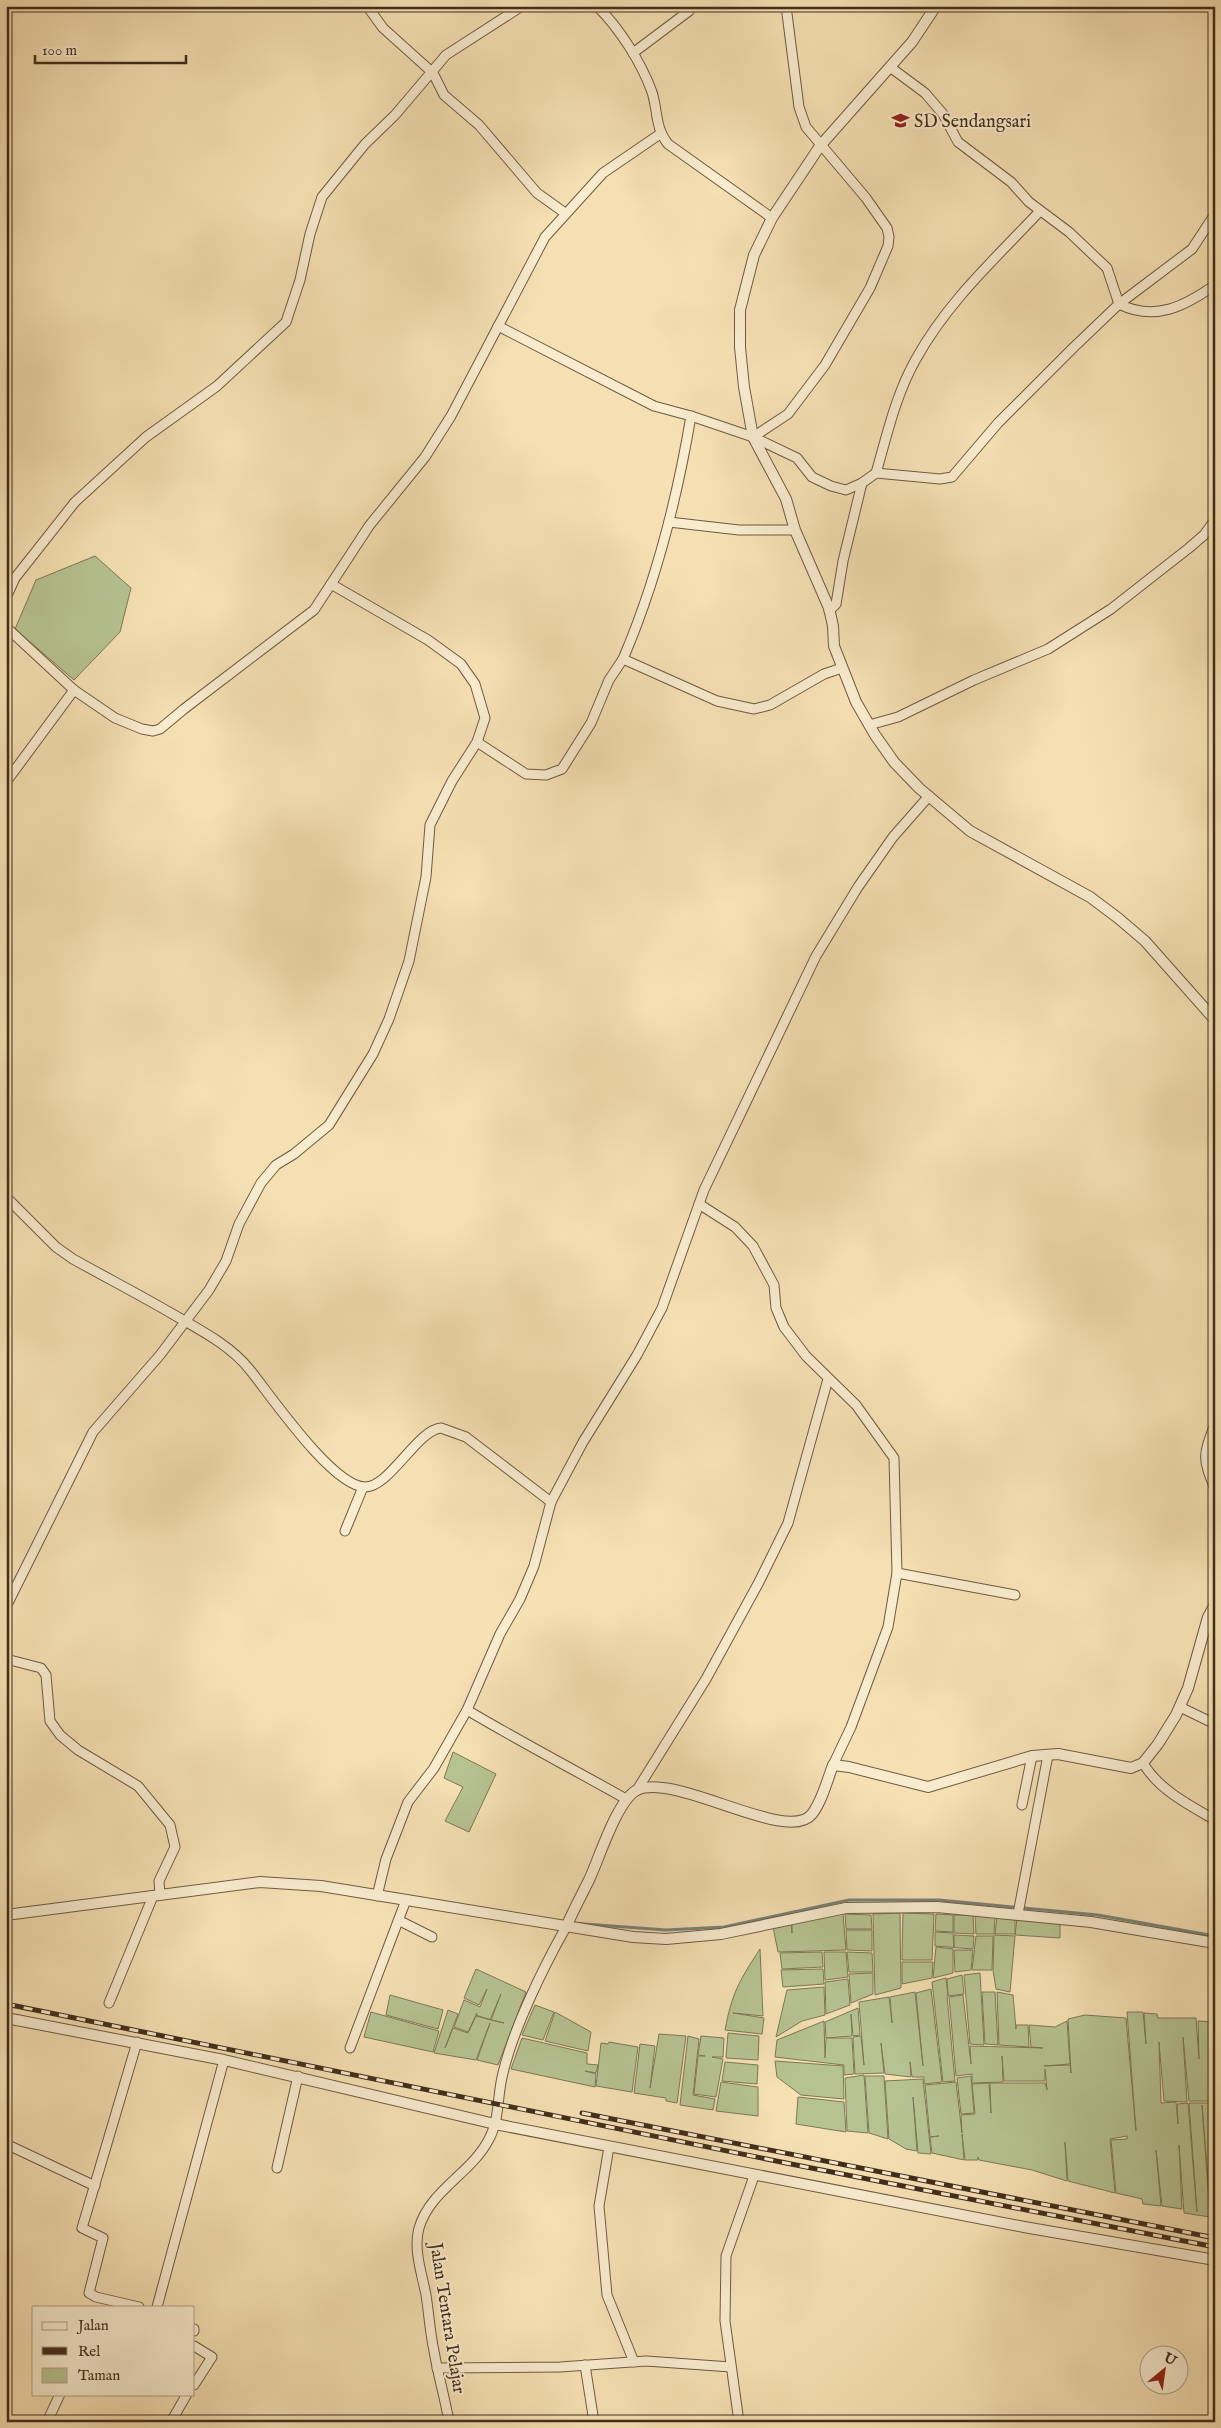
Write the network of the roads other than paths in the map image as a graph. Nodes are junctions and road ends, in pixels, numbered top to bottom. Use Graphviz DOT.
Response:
graph roads {
  1 [pos="367,6"];
  2 [pos="522,6"];
  3 [pos="597,6"];
  4 [pos="786,6"];
  5 [pos="936,6"];
  6 [pos="689,11"];
  7 [pos="633,53"];
  8 [pos="890,67"];
  9 [pos="433,73"];
  10 [pos="660,134"];
  11 [pos="820,146"];
  12 [pos="1040,211"];
  13 [pos="565,213"];
  14 [pos="1215,214"];
  15 [pos="772,218"];
  16 [pos="1215,285"];
  17 [pos="1120,304"];
  18 [pos="498,326"];
  19 [pos="692,416"];
  20 [pos="753,437"];
  21 [pos="876,473"];
  22 [pos="862,483"];
  23 [pos="1215,520"];
  24 [pos="669,522"];
  25 [pos="795,530"];
  26 [pos="331,584"];
  27 [pos="6,598"];
  28 [pos="829,611"];
  29 [pos="6,627"];
  30 [pos="623,660"];
  31 [pos="842,668"];
  32 [pos="74,690"];
  33 [pos="869,725"];
  34 [pos="477,742"];
  35 [pos="6,782"];
  36 [pos="929,796"];
  37 [pos="1215,1020"];
  38 [pos="6,1197"];
  39 [pos="699,1204"];
  40 [pos="184,1321"];
  41 [pos="828,1379"];
  42 [pos="1215,1424"];
  43 [pos="362,1487"];
  44 [pos="1215,1489"];
  45 [pos="551,1502"];
  46 [pos="345,1531"];
  47 [pos="897,1573"];
  48 [pos="1016,1595"];
  49 [pos="1215,1604"];
  50 [pos="6,1607"];
  51 [pos="6,1659"];
  52 [pos="1180,1707"];
  53 [pos="466,1710"];
  54 [pos="1215,1724"];
  55 [pos="1048,1755"];
  56 [pos="1032,1756"];
  57 [pos="1143,1763"];
  58 [pos="833,1765"];
  59 [pos="637,1790"];
  60 [pos="626,1799"];
  61 [pos="1022,1805"];
  62 [pos="1215,1820"];
  63 [pos="158,1892"];
  64 [pos="377,1895"];
  65 [pos="406,1900"];
  66 [pos="1018,1913"];
  67 [pos="6,1915"];
  68 [pos="400,1921"];
  69 [pos="567,1926"];
  70 [pos="432,1937"];
  71 [pos="1215,1943"];
  72 [pos="109,2003"];
  73 [pos="6,2018"];
  74 [pos="137,2042"];
  75 [pos="350,2048"];
  76 [pos="224,2060"];
  77 [pos="298,2076"];
  78 [pos="495,2124"];
  79 [pos="6,2144"];
  80 [pos="609,2146"];
  81 [pos="277,2168"];
  82 [pos="754,2176"];
  83 [pos="95,2186"];
  84 [pos="1215,2260"];
  85 [pos="135,2306"];
  86 [pos="157,2306"];
  87 [pos="195,2347"];
  88 [pos="634,2362"];
  89 [pos="585,2365"];
  90 [pos="730,2367"];
  91 [pos="438,2368"];
  92 [pos="195,2383"];
  93 [pos="59,2396"];
  94 [pos="187,2396"];
  95 [pos="169,2421"];
  96 [pos="47,2422"];
  97 [pos="449,2422"];
  98 [pos="594,2422"];
  99 [pos="739,2422"];
  1 -- 9 [label="street"];
  2 -- 9 [label="street"];
  3 -- 7 [label="street"];
  4 -- 11 [label="street"];
  5 -- 8 [label="street"];
  6 -- 7 [label="street"];
  7 -- 10 [label="street"];
  8 -- 11 [label="street"];
  8 -- 12 [label="street"];
  9 -- 13 [label="street"];
  9 -- 27 [label="street"];
  10 -- 13 [label="street"];
  10 -- 15 [label="street"];
  11 -- 15 [label="street"];
  11 -- 20 [label="street"];
  12 -- 17 [label="street"];
  12 -- 21 [label="street"];
  13 -- 18 [label="street"];
  14 -- 17 [label="street"];
  15 -- 20 [label="street"];
  16 -- 17 [label="street"];
  17 -- 21 [label="street"];
  18 -- 19 [label="street"];
  18 -- 26 [label="street"];
  19 -- 20 [label="street"];
  19 -- 24 [label="street"];
  20 -- 22 [label="street"];
  20 -- 25 [label="street"];
  21 -- 22 [label="street"];
  22 -- 28 [label="street"];
  23 -- 33 [label="street"];
  24 -- 25 [label="street"];
  24 -- 30 [label="street"];
  25 -- 28 [label="street"];
  26 -- 32 [label="street"];
  26 -- 34 [label="street"];
  28 -- 31 [label="street"];
  29 -- 32 [label="street"];
  30 -- 31 [label="street"];
  30 -- 34 [label="street"];
  31 -- 33 [label="street"];
  32 -- 35 [label="street"];
  33 -- 36 [label="street"];
  34 -- 40 [label="street"];
  36 -- 37 [label="street"];
  36 -- 39 [label="street"];
  38 -- 40 [label="street"];
  39 -- 41 [label="street"];
  39 -- 45 [label="street"];
  40 -- 43 [label="street"];
  40 -- 50 [label="street"];
  41 -- 47 [label="street"];
  41 -- 59 [label="street"];
  42 -- 44 [label="street"];
  43 -- 45 [label="street"];
  43 -- 46 [label="street"];
  45 -- 53 [label="street"];
  47 -- 48 [label="street"];
  47 -- 58 [label="street"];
  49 -- 52 [label="street"];
  51 -- 63 [label="street"];
  52 -- 54 [label="street"];
  52 -- 57 [label="street"];
  53 -- 60 [label="street"];
  53 -- 64 [label="street"];
  55 -- 56 [label="street"];
  55 -- 57 [label="street"];
  55 -- 66 [label="street"];
  56 -- 58 [label="street"];
  56 -- 61 [label="street"];
  57 -- 62 [label="street"];
  58 -- 59 [label="street"];
  59 -- 60 [label="street"];
  60 -- 69 [label="street"];
  63 -- 64 [label="street"];
  63 -- 67 [label="street"];
  63 -- 72 [label="street"];
  64 -- 65 [label="street"];
  65 -- 68 [label="street"];
  65 -- 69 [label="street"];
  66 -- 69 [label="street"];
  66 -- 71 [label="street"];
  68 -- 70 [label="street"];
  68 -- 75 [label="street"];
  69 -- 78 [label="street, Jalan Tentara Pelajar"];
  73 -- 74 [label="street"];
  74 -- 76 [label="street"];
  74 -- 83 [label="street"];
  76 -- 77 [label="street"];
  76 -- 86 [label="street"];
  77 -- 78 [label="street"];
  77 -- 81 [label="street"];
  78 -- 80 [label="street"];
  78 -- 91 [label="street, Jalan Tentara Pelajar"];
  79 -- 83 [label="street"];
  80 -- 82 [label="street"];
  80 -- 88 [label="street"];
  82 -- 84 [label="street"];
  82 -- 90 [label="street"];
  83 -- 85 [label="street"];
  87 -- 92 [label="street"];
  88 -- 89 [label="street"];
  88 -- 90 [label="street"];
  89 -- 91 [label="street"];
  89 -- 98 [label="street"];
  90 -- 99 [label="street"];
  91 -- 97 [label="street, Jalan Tentara Pelajar"];
  93 -- 96 [label="street"];
  94 -- 95 [label="street"];
}
